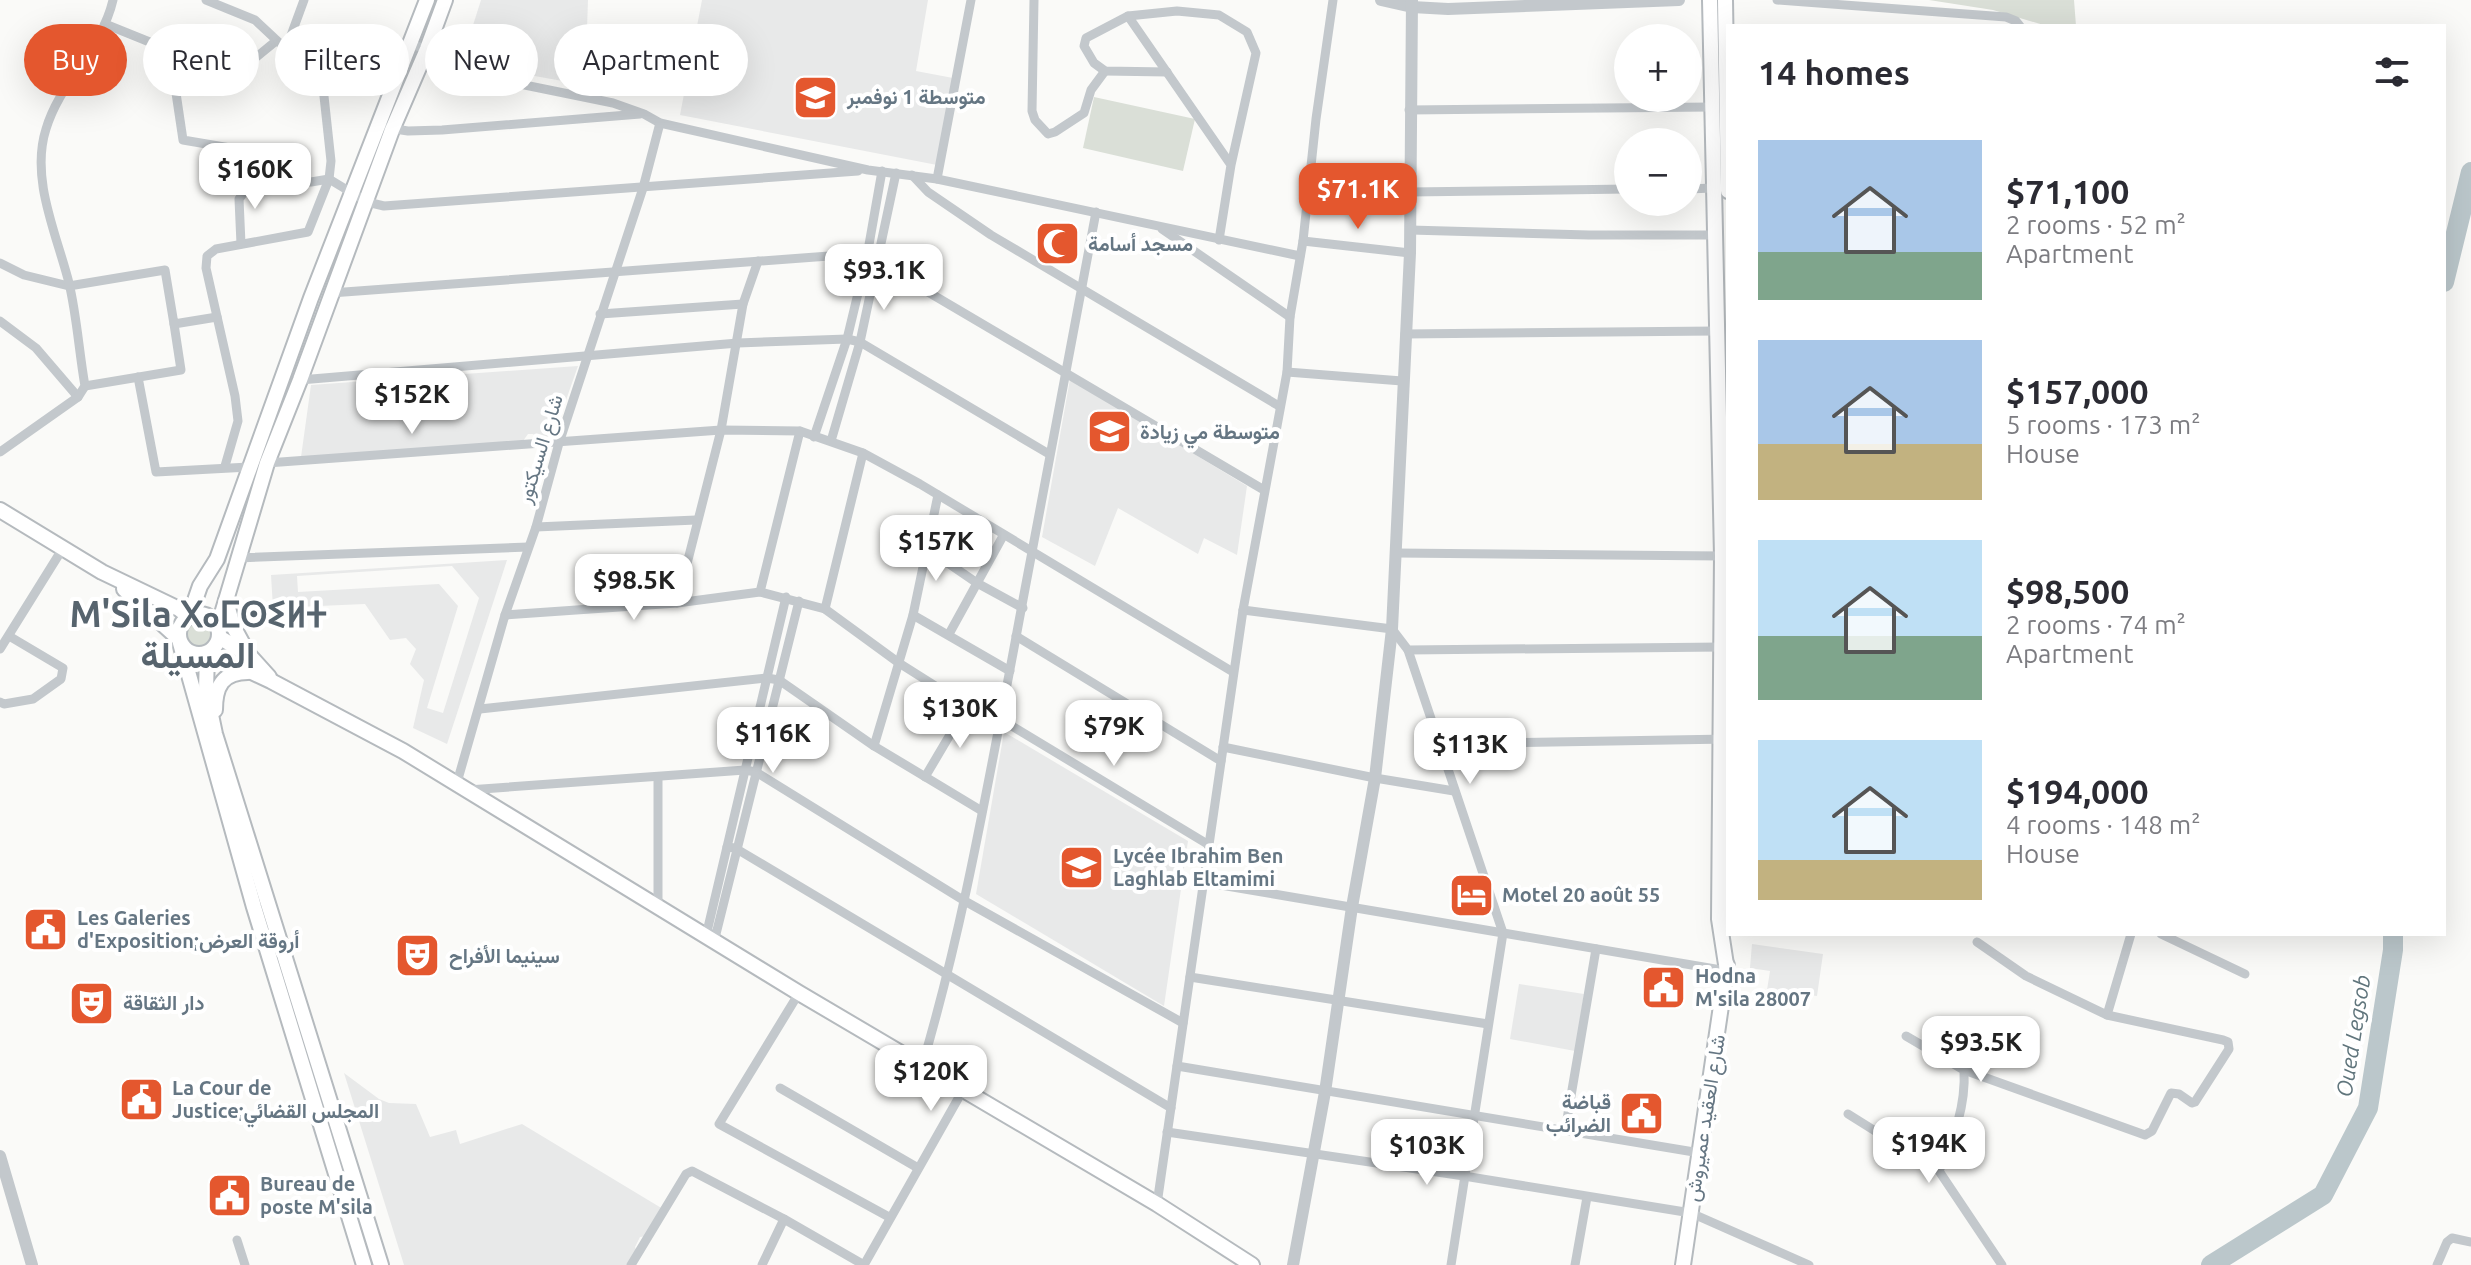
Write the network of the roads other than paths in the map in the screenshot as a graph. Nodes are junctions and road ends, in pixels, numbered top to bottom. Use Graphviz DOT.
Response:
graph roads {
  1 [pos="113,0"];
  2 [pos="206,0"];
  3 [pos="304,0"];
  4 [pos="427,0"];
  5 [pos="445,0"];
  6 [pos="971,0"];
  7 [pos="1034,0"];
  8 [pos="1333,0"];
  9 [pos="1381,0"];
  10 [pos="1679,0"];
  11 [pos="1710,0"];
  12 [pos="1725,0"];
  13 [pos="1777,0"];
  14 [pos="1591,2"];
  15 [pos="1412,4"];
  16 [pos="1514,4"];
  17 [pos="1128,16"];
  18 [pos="105,24"];
  19 [pos="295,24"];
  20 [pos="436,24"];
  21 [pos="2018,24"];
  22 [pos="275,40"];
  23 [pos="275,42"];
  24 [pos="410,44"];
  25 [pos="425,48"];
  26 [pos="425,54"];
  27 [pos="1726,54"];
  28 [pos="259,55"];
  29 [pos="1105,71"];
  30 [pos="1167,72"];
  31 [pos="538,87"];
  32 [pos="60,96"];
  33 [pos="176,96"];
  34 [pos="324,96"];
  35 [pos="1712,107"];
  36 [pos="1409,110"];
  37 [pos="644,114"];
  38 [pos="660,123"];
  39 [pos="377,125"];
  40 [pos="392,130"];
  41 [pos="1231,165"];
  42 [pos="868,170"];
  43 [pos="1726,170"];
  44 [pos="882,171"];
  45 [pos="896,173"];
  46 [pos="257,175"];
  47 [pos="912,175"];
  48 [pos="329,179"];
  49 [pos="937,179"];
  50 [pos="643,188"];
  51 [pos="1614,189"];
  52 [pos="1721,190"];
  53 [pos="1410,192"];
  54 [pos="351,193"];
  55 [pos="367,202"];
  56 [pos="1096,212"];
  57 [pos="1156,225"];
  58 [pos="1410,230"];
  59 [pos="1714,235"];
  60 [pos="1219,240"];
  61 [pos="1303,241"];
  62 [pos="241,244"];
  63 [pos="1410,253"];
  64 [pos="867,256"];
  65 [pos="1300,256"];
  66 [pos="758,261"];
  67 [pos="0,263"];
  68 [pos="878,264"];
  69 [pos="616,272"];
  70 [pos="69,286"];
  71 [pos="1082,288"];
  72 [pos="331,293"];
  73 [pos="743,304"];
  74 [pos="600,314"];
  75 [pos="217,317"];
  76 [pos="1290,317"];
  77 [pos="0,321"];
  78 [pos="174,324"];
  79 [pos="1716,331"];
  80 [pos="1405,334"];
  81 [pos="847,339"];
  82 [pos="860,342"];
  83 [pos="738,343"];
  84 [pos="589,356"];
  85 [pos="1287,372"];
  86 [pos="1065,374"];
  87 [pos="138,377"];
  88 [pos="300,380"];
  89 [pos="1402,381"];
  90 [pos="85,386"];
  91 [pos="78,397"];
  92 [pos="1279,406"];
  93 [pos="721,430"];
  94 [pos="800,431"];
  95 [pos="814,437"];
  96 [pos="831,441"];
  97 [pos="559,443"];
  98 [pos="0,452"];
  99 [pos="863,453"];
  100 [pos="1049,454"];
  101 [pos="267,463"];
  102 [pos="225,466"];
  103 [pos="249,467"];
  104 [pos="1264,490"];
  105 [pos="938,495"];
  106 [pos="0,510"];
  107 [pos="696,520"];
  108 [pos="536,527"];
  109 [pos="1003,536"];
  110 [pos="528,547"];
  111 [pos="63,548"];
  112 [pos="926,548"];
  113 [pos="1033,551"];
  114 [pos="1397,553"];
  115 [pos="1722,556"];
  116 [pos="237,558"];
  117 [pos="102,572"];
  118 [pos="977,583"];
  119 [pos="200,586"];
  120 [pos="760,592"];
  121 [pos="149,595"];
  122 [pos="226,597"];
  123 [pos="786,597"];
  124 [pos="799,601"];
  125 [pos="677,603"];
  126 [pos="1023,608"];
  127 [pos="825,609"];
  128 [pos="1243,610"];
  129 [pos="151,614"];
  130 [pos="505,615"];
  131 [pos="913,615"];
  132 [pos="189,616"];
  133 [pos="1392,629"];
  134 [pos="218,632"];
  135 [pos="949,634"];
  136 [pos="9,636"];
  137 [pos="1016,636"];
  138 [pos="179,641"];
  139 [pos="1722,647"];
  140 [pos="0,649"];
  141 [pos="1408,650"];
  142 [pos="208,652"];
  143 [pos="250,656"];
  144 [pos="899,663"];
  145 [pos="1010,671"];
  146 [pos="250,672"];
  147 [pos="1233,672"];
  148 [pos="767,678"];
  149 [pos="779,680"];
  150 [pos="271,681"];
  151 [pos="192,692"];
  152 [pos="0,702"];
  153 [pos="967,706"];
  154 [pos="480,709"];
  155 [pos="1002,720"];
  156 [pos="215,734"];
  157 [pos="1724,739"];
  158 [pos="1441,744"];
  159 [pos="874,746"];
  160 [pos="1223,747"];
  161 [pos="1221,761"];
  162 [pos="745,770"];
  163 [pos="756,772"];
  164 [pos="658,777"];
  165 [pos="925,777"];
  166 [pos="1375,778"];
  167 [pos="460,788"];
  168 [pos="1454,791"];
  169 [pos="982,811"];
  170 [pos="1209,845"];
  171 [pos="731,848"];
  172 [pos="1203,882"];
  173 [pos="963,900"];
  174 [pos="1352,907"];
  175 [pos="658,908"];
  176 [pos="1503,933"];
  177 [pos="1730,936"];
  178 [pos="2130,936"];
  179 [pos="2165,936"];
  180 [pos="710,939"];
  181 [pos="1977,942"];
  182 [pos="1596,949"];
  183 [pos="1727,971"];
  184 [pos="2245,974"];
  185 [pos="948,977"];
  186 [pos="1190,977"];
  187 [pos="799,993"];
  188 [pos="1339,1001"];
  189 [pos="2107,1015"];
  190 [pos="1183,1023"];
  191 [pos="1488,1024"];
  192 [pos="1906,1036"];
  193 [pos="922,1066"];
  194 [pos="1177,1066"];
  195 [pos="1964,1070"];
  196 [pos="780,1088"];
  197 [pos="963,1090"];
  198 [pos="1325,1092"];
  199 [pos="1171,1108"];
  200 [pos="1848,1114"];
  201 [pos="1474,1116"];
  202 [pos="1565,1131"];
  203 [pos="1167,1132"];
  204 [pos="1700,1153"];
  205 [pos="1314,1155"];
  206 [pos="0,1156"];
  207 [pos="918,1168"];
  208 [pos="1939,1171"];
  209 [pos="1464,1176"];
  210 [pos="1587,1197"];
  211 [pos="1157,1204"];
  212 [pos="364,1210"];
  213 [pos="1691,1213"];
  214 [pos="348,1214"];
  215 [pos="889,1217"];
  216 [pos="784,1219"];
  217 [pos="237,1240"];
  218 [pos="2471,1242"];
  219 [pos="1233,1259"];
  220 [pos="32,1265"];
  221 [pos="245,1265"];
  222 [pos="364,1265"];
  223 [pos="381,1265"];
  224 [pos="631,1265"];
  225 [pos="762,1265"];
  226 [pos="864,1265"];
  227 [pos="1252,1265"];
  228 [pos="1293,1265"];
  229 [pos="1451,1265"];
  230 [pos="1575,1265"];
  231 [pos="1683,1265"];
  232 [pos="1809,1265"];
  233 [pos="2002,1265"];
  234 [pos="2437,1265"];
  1 -- 18 [label="street"];
  2 -- 22 [label="street"];
  3 -- 19 [label="street"];
  4 -- 24 [label="main road"];
  5 -- 20 [label="main road"];
  6 -- 49 [label="street"];
  7 -- 29 [label="street"];
  8 -- 61 [label="street"];
  9 -- 15 [label="street"];
  10 -- 14 [label="street"];
  11 -- 35 [label="main road, شارع العقيد عميروش"];
  12 -- 27 [label="main road, شارع العقيد عميروش"];
  13 -- 21 [label="street"];
  14 -- 16 [label="street"];
  15 -- 16 [label="street"];
  15 -- 36 [label="street"];
  17 -- 29 [label="street"];
  17 -- 30 [label="street"];
  17 -- 41 [label="street"];
  23 -- 28 [label="street"];
  24 -- 25 [label="street"];
  24 -- 39 [label="main road"];
  26 -- 40 [label="main road"];
  29 -- 30 [label="street"];
  30 -- 41 [label="street"];
  31 -- 37 [label="street"];
  32 -- 70 [label="street"];
  33 -- 46 [label="street"];
  34 -- 48 [label="street"];
  35 -- 36 [label="street"];
  35 -- 52 [label="main road, شارع العقيد عميروش"];
  36 -- 53 [label="street"];
  37 -- 38 [label="street"];
  37 -- 40 [label="street"];
  38 -- 42 [label="street"];
  38 -- 50 [label="street, شارع السيكتور"];
  39 -- 40 [label="street"];
  39 -- 54 [label="main road"];
  40 -- 55 [label="main road"];
  41 -- 60 [label="street"];
  42 -- 44 [label="street"];
  42 -- 50 [label="street"];
  43 -- 52 [label="main road, شارع العقيد عميروش"];
  44 -- 45 [label="street"];
  44 -- 64 [label="street"];
  45 -- 47 [label="street"];
  45 -- 68 [label="street"];
  46 -- 48 [label="street"];
  46 -- 62 [label="street"];
  47 -- 49 [label="street"];
  47 -- 71 [label="street"];
  48 -- 54 [label="street"];
  48 -- 62 [label="street"];
  49 -- 56 [label="street"];
  50 -- 55 [label="street"];
  50 -- 69 [label="street, شارع السيكتور"];
  51 -- 53 [label="street"];
  52 -- 59 [label="main road, شارع العقيد عميروش"];
  53 -- 58 [label="street"];
  54 -- 55 [label="street"];
  54 -- 103 [label="main road"];
  55 -- 72 [label="main road"];
  56 -- 57 [label="street"];
  56 -- 71 [label="street"];
  57 -- 60 [label="street"];
  57 -- 76 [label="street"];
  58 -- 59 [label="street"];
  58 -- 63 [label="street"];
  59 -- 79 [label="main road, شارع العقيد عميروش"];
  60 -- 65 [label="street"];
  61 -- 63 [label="street"];
  61 -- 65 [label="street"];
  62 -- 75 [label="street"];
  63 -- 80 [label="street"];
  64 -- 66 [label="street"];
  64 -- 68 [label="street"];
  64 -- 81 [label="street"];
  65 -- 76 [label="street"];
  66 -- 69 [label="street"];
  66 -- 73 [label="street"];
  67 -- 70 [label="street"];
  68 -- 82 [label="street"];
  68 -- 86 [label="street"];
  69 -- 72 [label="street"];
  69 -- 74 [label="street, شارع السيكتور"];
  70 -- 78 [label="street"];
  70 -- 90 [label="street"];
  71 -- 86 [label="street"];
  71 -- 92 [label="street"];
  72 -- 88 [label="main road"];
  73 -- 74 [label="street"];
  73 -- 83 [label="street"];
  74 -- 84 [label="street, شارع السيكتور"];
  75 -- 78 [label="street"];
  75 -- 102 [label="street"];
  76 -- 85 [label="street"];
  77 -- 91 [label="street"];
  78 -- 87 [label="street"];
  79 -- 80 [label="street"];
  79 -- 115 [label="main road, شارع العقيد عميروش"];
  80 -- 89 [label="street"];
  81 -- 82 [label="street"];
  81 -- 83 [label="street"];
  81 -- 95 [label="street"];
  82 -- 96 [label="street"];
  82 -- 100 [label="street"];
  83 -- 84 [label="street"];
  83 -- 93 [label="street"];
  84 -- 88 [label="street"];
  84 -- 97 [label="street, شارع السيكتور"];
  85 -- 89 [label="street"];
  85 -- 92 [label="street"];
  86 -- 100 [label="street"];
  86 -- 104 [label="street"];
  87 -- 90 [label="street"];
  87 -- 102 [label="street"];
  88 -- 101 [label="main road"];
  89 -- 114 [label="street"];
  90 -- 91 [label="street"];
  91 -- 98 [label="street"];
  92 -- 104 [label="street"];
  93 -- 94 [label="street"];
  93 -- 97 [label="street"];
  93 -- 107 [label="street"];
  94 -- 95 [label="street"];
  94 -- 120 [label="street"];
  95 -- 96 [label="street"];
  96 -- 99 [label="street"];
  97 -- 101 [label="street"];
  97 -- 108 [label="street, شارع السيكتور"];
  99 -- 105 [label="street"];
  99 -- 127 [label="street"];
  100 -- 113 [label="street"];
  101 -- 116 [label="main road"];
  102 -- 103 [label="street"];
  103 -- 119 [label="main road"];
  104 -- 128 [label="street"];
  105 -- 109 [label="street"];
  105 -- 112 [label="street"];
  106 -- 111 [label="main road"];
  107 -- 108 [label="street"];
  107 -- 125 [label="street"];
  108 -- 110 [label="street, شارع السيكتور"];
  109 -- 113 [label="street"];
  109 -- 118 [label="street"];
  110 -- 116 [label="street"];
  110 -- 130 [label="street, شارع السيكتور"];
  111 -- 117 [label="main road"];
  111 -- 136 [label="street"];
  112 -- 118 [label="street"];
  112 -- 131 [label="street"];
  113 -- 126 [label="street"];
  113 -- 147 [label="street"];
  114 -- 115 [label="street"];
  114 -- 133 [label="street"];
  115 -- 139 [label="main road, شارع العقيد عميروش"];
  116 -- 122 [label="main road"];
  117 -- 121 [label="main road"];
  117 -- 129 [label="main road"];
  118 -- 126 [label="street"];
  118 -- 135 [label="street"];
  119 -- 121 [label="main road"];
  119 -- 132 [label="main road"];
  120 -- 123 [label="street"];
  120 -- 125 [label="street"];
  121 -- 132 [label="main road"];
  122 -- 134 [label="main road"];
  122 -- 143 [label="main road"];
  123 -- 124 [label="street"];
  123 -- 148 [label="street"];
  124 -- 127 [label="street"];
  124 -- 149 [label="street"];
  125 -- 130 [label="street"];
  126 -- 137 [label="street"];
  127 -- 144 [label="street"];
  128 -- 133 [label="street"];
  128 -- 147 [label="street"];
  129 -- 138 [label="main road"];
  129 -- 151 [label="main road"];
  130 -- 154 [label="street, شارع السيكتور"];
  131 -- 135 [label="street"];
  131 -- 144 [label="street"];
  132 -- 134 [label="main road"];
  132 -- 138 [label="main road"];
  133 -- 141 [label="street"];
  133 -- 166 [label="street"];
  134 -- 142 [label="main road"];
  134 -- 143 [label="main road"];
  135 -- 145 [label="street"];
  136 -- 140 [label="street"];
  136 -- 152 [label="street"];
  137 -- 145 [label="street"];
  137 -- 161 [label="street"];
  138 -- 142 [label="main road"];
  138 -- 151 [label="main road"];
  139 -- 141 [label="street"];
  139 -- 157 [label="main road, شارع العقيد عميروش"];
  141 -- 158 [label="street"];
  142 -- 146 [label="main road"];
  142 -- 156 [label="main road"];
  143 -- 150 [label="main road"];
  144 -- 153 [label="street"];
  144 -- 159 [label="street"];
  145 -- 155 [label="street"];
  146 -- 150 [label="main road"];
  146 -- 156 [label="main road"];
  147 -- 160 [label="street"];
  148 -- 149 [label="street"];
  148 -- 154 [label="street"];
  148 -- 162 [label="street"];
  149 -- 159 [label="street"];
  149 -- 163 [label="street"];
  150 -- 167 [label="main road"];
  151 -- 214 [label="main road"];
  153 -- 155 [label="street"];
  153 -- 165 [label="street"];
  154 -- 167 [label="street, شارع السيكتور"];
  155 -- 169 [label="street"];
  155 -- 170 [label="street"];
  156 -- 212 [label="main road"];
  157 -- 158 [label="street"];
  157 -- 183 [label="main road, شارع العقيد عميروش"];
  158 -- 168 [label="street"];
  159 -- 165 [label="street"];
  160 -- 161 [label="street"];
  160 -- 166 [label="street"];
  161 -- 170 [label="street"];
  162 -- 163 [label="street"];
  162 -- 164 [label="street"];
  162 -- 171 [label="street"];
  163 -- 171 [label="street"];
  163 -- 173 [label="street"];
  164 -- 167 [label="street"];
  164 -- 175 [label="street"];
  165 -- 169 [label="street"];
  166 -- 168 [label="street"];
  166 -- 174 [label="street"];
  167 -- 175 [label="main road"];
  168 -- 176 [label="street"];
  169 -- 173 [label="street"];
  170 -- 172 [label="street"];
  171 -- 180 [label="street"];
  171 -- 185 [label="street"];
  172 -- 174 [label="street"];
  172 -- 186 [label="street"];
  173 -- 185 [label="street"];
  173 -- 190 [label="street"];
  174 -- 176 [label="street"];
  174 -- 188 [label="street"];
  175 -- 180 [label="main road"];
  176 -- 182 [label="street"];
  176 -- 191 [label="street"];
  177 -- 183 [label="main road, شارع العقيد عميروش"];
  178 -- 189 [label="street"];
  179 -- 184 [label="street"];
  180 -- 187 [label="main road"];
  181 -- 189 [label="street"];
  182 -- 183 [label="street"];
  182 -- 202 [label="street"];
  183 -- 204 [label="main road, شارع العقيد عميروش"];
  185 -- 193 [label="street"];
  185 -- 199 [label="street"];
  186 -- 188 [label="street"];
  186 -- 190 [label="street"];
  187 -- 193 [label="main road"];
  187 -- 215 [label="street"];
  188 -- 191 [label="street"];
  188 -- 198 [label="street"];
  189 -- 195 [label="street"];
  190 -- 194 [label="street"];
  191 -- 201 [label="street"];
  192 -- 195 [label="street"];
  193 -- 197 [label="main road"];
  194 -- 198 [label="street"];
  194 -- 199 [label="street"];
  195 -- 208 [label="street"];
  196 -- 207 [label="street"];
  197 -- 207 [label="street"];
  197 -- 211 [label="main road"];
  198 -- 201 [label="street"];
  198 -- 205 [label="street"];
  199 -- 203 [label="street"];
  200 -- 208 [label="street"];
  201 -- 202 [label="street"];
  201 -- 209 [label="street"];
  202 -- 204 [label="street"];
  203 -- 205 [label="street"];
  203 -- 211 [label="street"];
  204 -- 213 [label="main road, شارع العقيد عميروش"];
  205 -- 209 [label="street"];
  205 -- 228 [label="street"];
  206 -- 220 [label="street"];
  207 -- 215 [label="street"];
  208 -- 233 [label="street"];
  209 -- 210 [label="street"];
  209 -- 229 [label="street"];
  210 -- 213 [label="street"];
  210 -- 230 [label="street"];
  211 -- 219 [label="main road"];
  212 -- 214 [label="main road"];
  212 -- 223 [label="main road"];
  213 -- 231 [label="main road, شارع العقيد عميروش"];
  213 -- 232 [label="street"];
  214 -- 222 [label="main road"];
  215 -- 226 [label="street"];
  216 -- 224 [label="street"];
  216 -- 225 [label="street"];
  216 -- 226 [label="street"];
  217 -- 221 [label="street"];
  218 -- 234 [label="street"];
  219 -- 227 [label="main road"];
}
